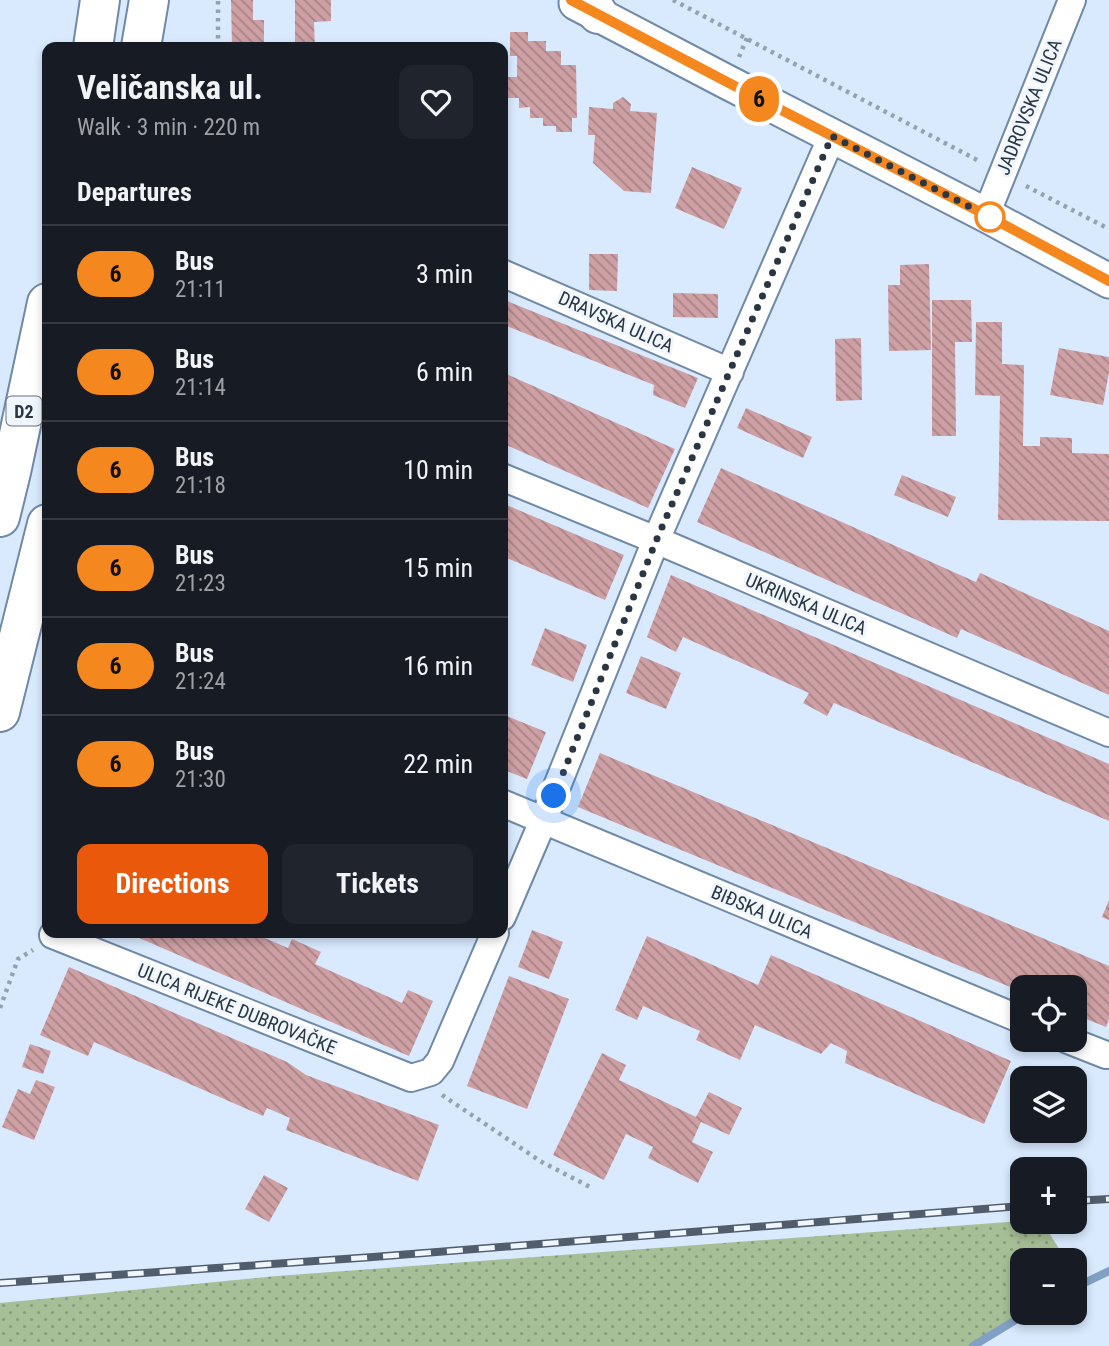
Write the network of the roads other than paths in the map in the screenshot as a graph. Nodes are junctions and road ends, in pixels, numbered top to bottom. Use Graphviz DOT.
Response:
graph roads {
  1 [pos="100,0"];
  2 [pos="149,0"];
  3 [pos="1072,0"];
  4 [pos="586,5"];
  5 [pos="94,42"];
  6 [pos="142,42"];
  7 [pos="832,136"];
  8 [pos="986,215"];
  9 [pos="508,276"];
  10 [pos="1109,281"];
  11 [pos="42,326"];
  12 [pos="730,372"];
  13 [pos="508,479"];
  14 [pos="0,517"];
  15 [pos="656,541"];
  16 [pos="42,544"];
  17 [pos="0,712"];
  18 [pos="1109,733"];
  19 [pos="508,806"];
  20 [pos="543,821"];
  21 [pos="508,903"];
  22 [pos="60,938"];
  23 [pos="493,938"];
  24 [pos="1010,1015"];
  25 [pos="1087,1048"];
  26 [pos="1106,1055"];
  1 -- 5 [label="highway"];
  2 -- 6 [label="highway"];
  3 -- 8 [label="street, JADROVSKA ULICA"];
  4 -- 7 [label="main road"];
  7 -- 8 [label="main road"];
  7 -- 12 [label="street"];
  8 -- 10 [label="main road"];
  9 -- 12 [label="street, DRAVSKA ULICA"];
  11 -- 14 [label="highway, D2"];
  12 -- 15 [label="street"];
  13 -- 15 [label="street, UKRINSKA ULICA"];
  15 -- 18 [label="street, UKRINSKA ULICA"];
  15 -- 20 [label="street"];
  16 -- 17 [label="highway"];
  19 -- 20 [label="street, BIĐSKA ULICA"];
  20 -- 21 [label="street"];
  20 -- 24 [label="street, BIĐSKA ULICA"];
  22 -- 23 [label="street, ULICA RIJEKE DUBROVAČKE"];
  25 -- 26 [label="street"];
}
